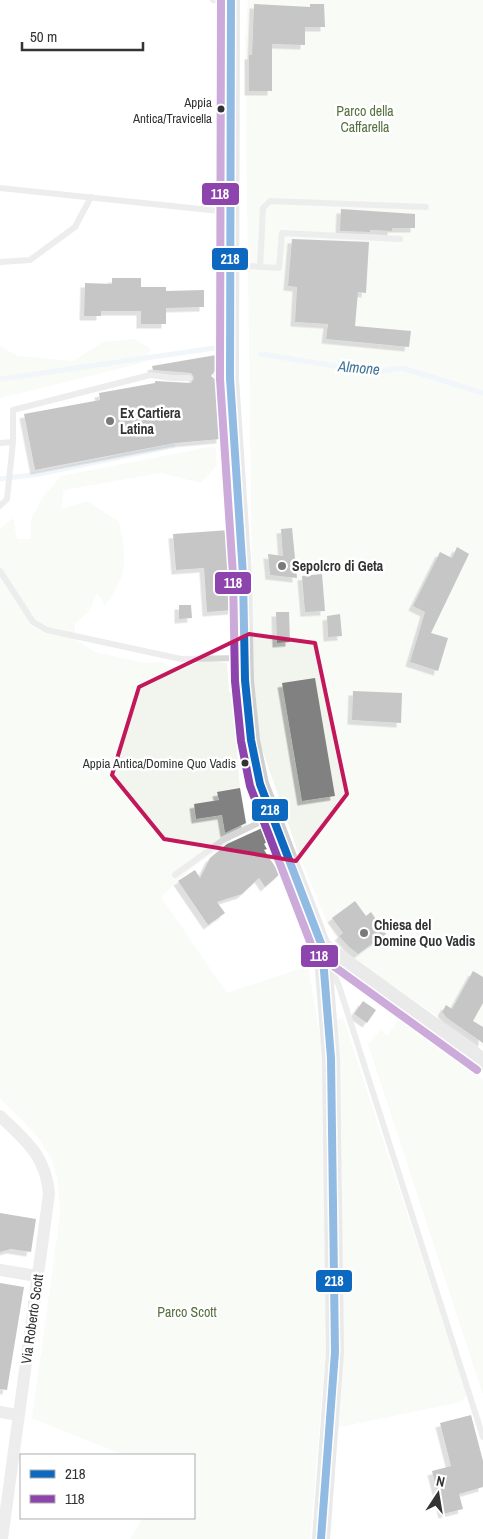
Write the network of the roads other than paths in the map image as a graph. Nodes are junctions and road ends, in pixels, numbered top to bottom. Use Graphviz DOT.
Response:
graph roads {
  1 [pos="214,0"];
  2 [pos="231,1"];
  3 [pos="0,188"];
  4 [pos="91,197"];
  5 [pos="426,207"];
  6 [pos="231,212"];
  7 [pos="400,239"];
  8 [pos="0,262"];
  9 [pos="230,265"];
  10 [pos="260,267"];
  11 [pos="189,378"];
  12 [pos="0,442"];
  13 [pos="13,442"];
  14 [pos="0,506"];
  15 [pos="0,571"];
  16 [pos="244,658"];
  17 [pos="272,816"];
  18 [pos="174,875"];
  19 [pos="322,946"];
  20 [pos="483,1062"];
  21 [pos="0,1116"];
  22 [pos="0,1270"];
  23 [pos="38,1276"];
  24 [pos="0,1412"];
  25 [pos="18,1415"];
  26 [pos="483,1437"];
  27 [pos="2,1539"];
  28 [pos="321,1539"];
  1 -- 2 [label="lane"];
  2 -- 6 [label="street"];
  3 -- 4 [label="lane"];
  4 -- 6 [label="lane"];
  4 -- 8 [label="lane"];
  5 -- 10 [label="lane"];
  6 -- 9 [label="street"];
  7 -- 10 [label="lane"];
  9 -- 10 [label="lane"];
  9 -- 16 [label="street"];
  11 -- 13 [label="lane"];
  12 -- 13 [label="lane"];
  13 -- 14 [label="lane"];
  15 -- 16 [label="lane"];
  16 -- 17 [label="street"];
  17 -- 18 [label="lane"];
  17 -- 19 [label="street"];
  19 -- 20 [label="street"];
  19 -- 26 [label="lane"];
  19 -- 28 [label="street"];
  21 -- 23 [label="street, Via Roberto Scott"];
  22 -- 23 [label="street"];
  23 -- 25 [label="street, Via Roberto Scott"];
  24 -- 25 [label="street"];
  25 -- 27 [label="street, Via Roberto Scott"];
}
